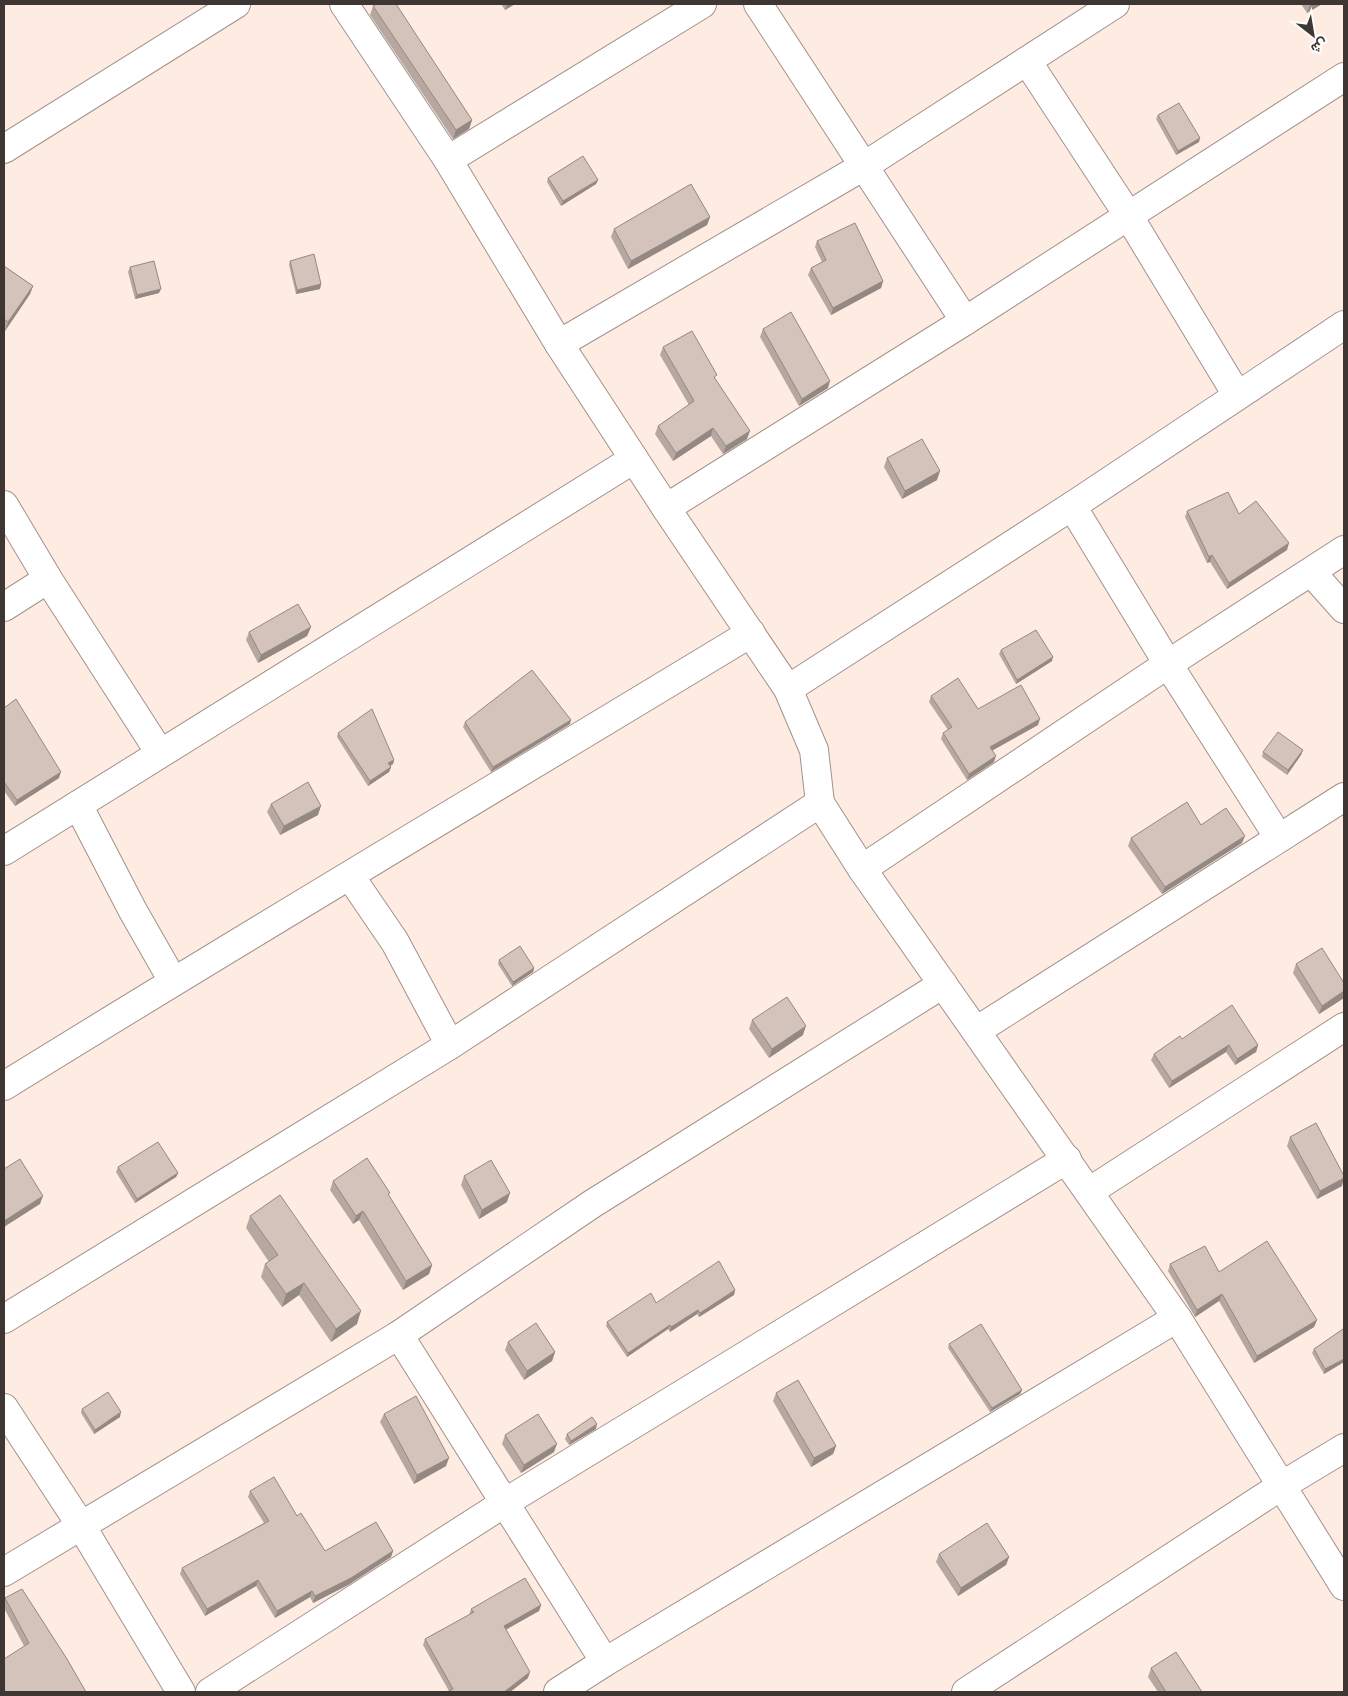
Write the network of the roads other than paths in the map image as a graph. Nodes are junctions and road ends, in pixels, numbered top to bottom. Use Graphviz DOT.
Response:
graph roads {
  1 [pos="236,4"];
  2 [pos="344,4"];
  3 [pos="702,4"];
  4 [pos="758,4"];
  5 [pos="1115,4"];
  6 [pos="1027,61"];
  7 [pos="1344,77"];
  8 [pos="4,149"];
  9 [pos="448,160"];
  10 [pos="864,166"];
  11 [pos="1128,215"];
  12 [pos="965,321"];
  13 [pos="1344,325"];
  14 [pos="559,344"];
  15 [pos="1237,396"];
  16 [pos="634,459"];
  17 [pos="4,505"];
  18 [pos="1072,506"];
  19 [pos="666,508"];
  20 [pos="1344,550"];
  21 [pos="1312,573"];
  22 [pos="48,579"];
  23 [pos="4,607"];
  24 [pos="1344,609"];
  25 [pos="751,633"];
  26 [pos="1168,664"];
  27 [pos="788,689"];
  28 [pos="160,753"];
  29 [pos="1344,797"];
  30 [pos="820,803"];
  31 [pos="78,805"];
  32 [pos="1279,838"];
  33 [pos="4,851"];
  34 [pos="862,869"];
  35 [pos="350,876"];
  36 [pos="173,981"];
  37 [pos="943,984"];
  38 [pos="1344,1027"];
  39 [pos="976,1032"];
  40 [pos="450,1045"];
  41 [pos="4,1086"];
  42 [pos="1067,1159"];
  43 [pos="1090,1191"];
  44 [pos="1177,1318"];
  45 [pos="4,1319"];
  46 [pos="399,1335"];
  47 [pos="4,1408"];
  48 [pos="1344,1448"];
  49 [pos="1281,1486"];
  50 [pos="506,1502"];
  51 [pos="82,1527"];
  52 [pos="4,1572"];
  53 [pos="1344,1586"];
  54 [pos="605,1662"];
  55 [pos="181,1692"];
  56 [pos="210,1692"];
  57 [pos="558,1692"];
  58 [pos="966,1692"];
  1 -- 8 [label="street"];
  2 -- 9 [label="street"];
  3 -- 9 [label="street"];
  4 -- 10 [label="street"];
  5 -- 6 [label="street"];
  6 -- 10 [label="street"];
  6 -- 11 [label="street"];
  7 -- 11 [label="street"];
  9 -- 14 [label="street"];
  10 -- 12 [label="street"];
  10 -- 14 [label="street"];
  11 -- 12 [label="street"];
  11 -- 15 [label="street"];
  12 -- 19 [label="street"];
  13 -- 15 [label="street"];
  14 -- 16 [label="street"];
  15 -- 18 [label="street"];
  16 -- 19 [label="street"];
  16 -- 28 [label="street"];
  17 -- 22 [label="street"];
  18 -- 26 [label="street"];
  18 -- 27 [label="street"];
  19 -- 25 [label="street"];
  20 -- 21 [label="street"];
  21 -- 24 [label="street"];
  21 -- 26 [label="street"];
  22 -- 23 [label="street"];
  22 -- 28 [label="street"];
  25 -- 27 [label="street"];
  25 -- 35 [label="street"];
  26 -- 32 [label="street"];
  26 -- 34 [label="street"];
  27 -- 30 [label="street"];
  28 -- 31 [label="street"];
  29 -- 32 [label="street"];
  30 -- 34 [label="street"];
  30 -- 40 [label="street"];
  31 -- 33 [label="street"];
  31 -- 36 [label="street"];
  32 -- 39 [label="street"];
  34 -- 37 [label="street"];
  35 -- 36 [label="street"];
  35 -- 40 [label="street"];
  36 -- 41 [label="street"];
  37 -- 39 [label="street"];
  37 -- 46 [label="street"];
  38 -- 43 [label="street"];
  39 -- 42 [label="street"];
  40 -- 45 [label="street"];
  42 -- 43 [label="street"];
  42 -- 50 [label="street"];
  43 -- 44 [label="street"];
  44 -- 49 [label="street"];
  44 -- 54 [label="street"];
  46 -- 50 [label="street"];
  46 -- 51 [label="street"];
  47 -- 51 [label="street"];
  48 -- 49 [label="street"];
  49 -- 53 [label="street"];
  49 -- 58 [label="street"];
  50 -- 54 [label="street"];
  50 -- 56 [label="street"];
  51 -- 52 [label="street"];
  51 -- 55 [label="street"];
  54 -- 57 [label="street"];
}
